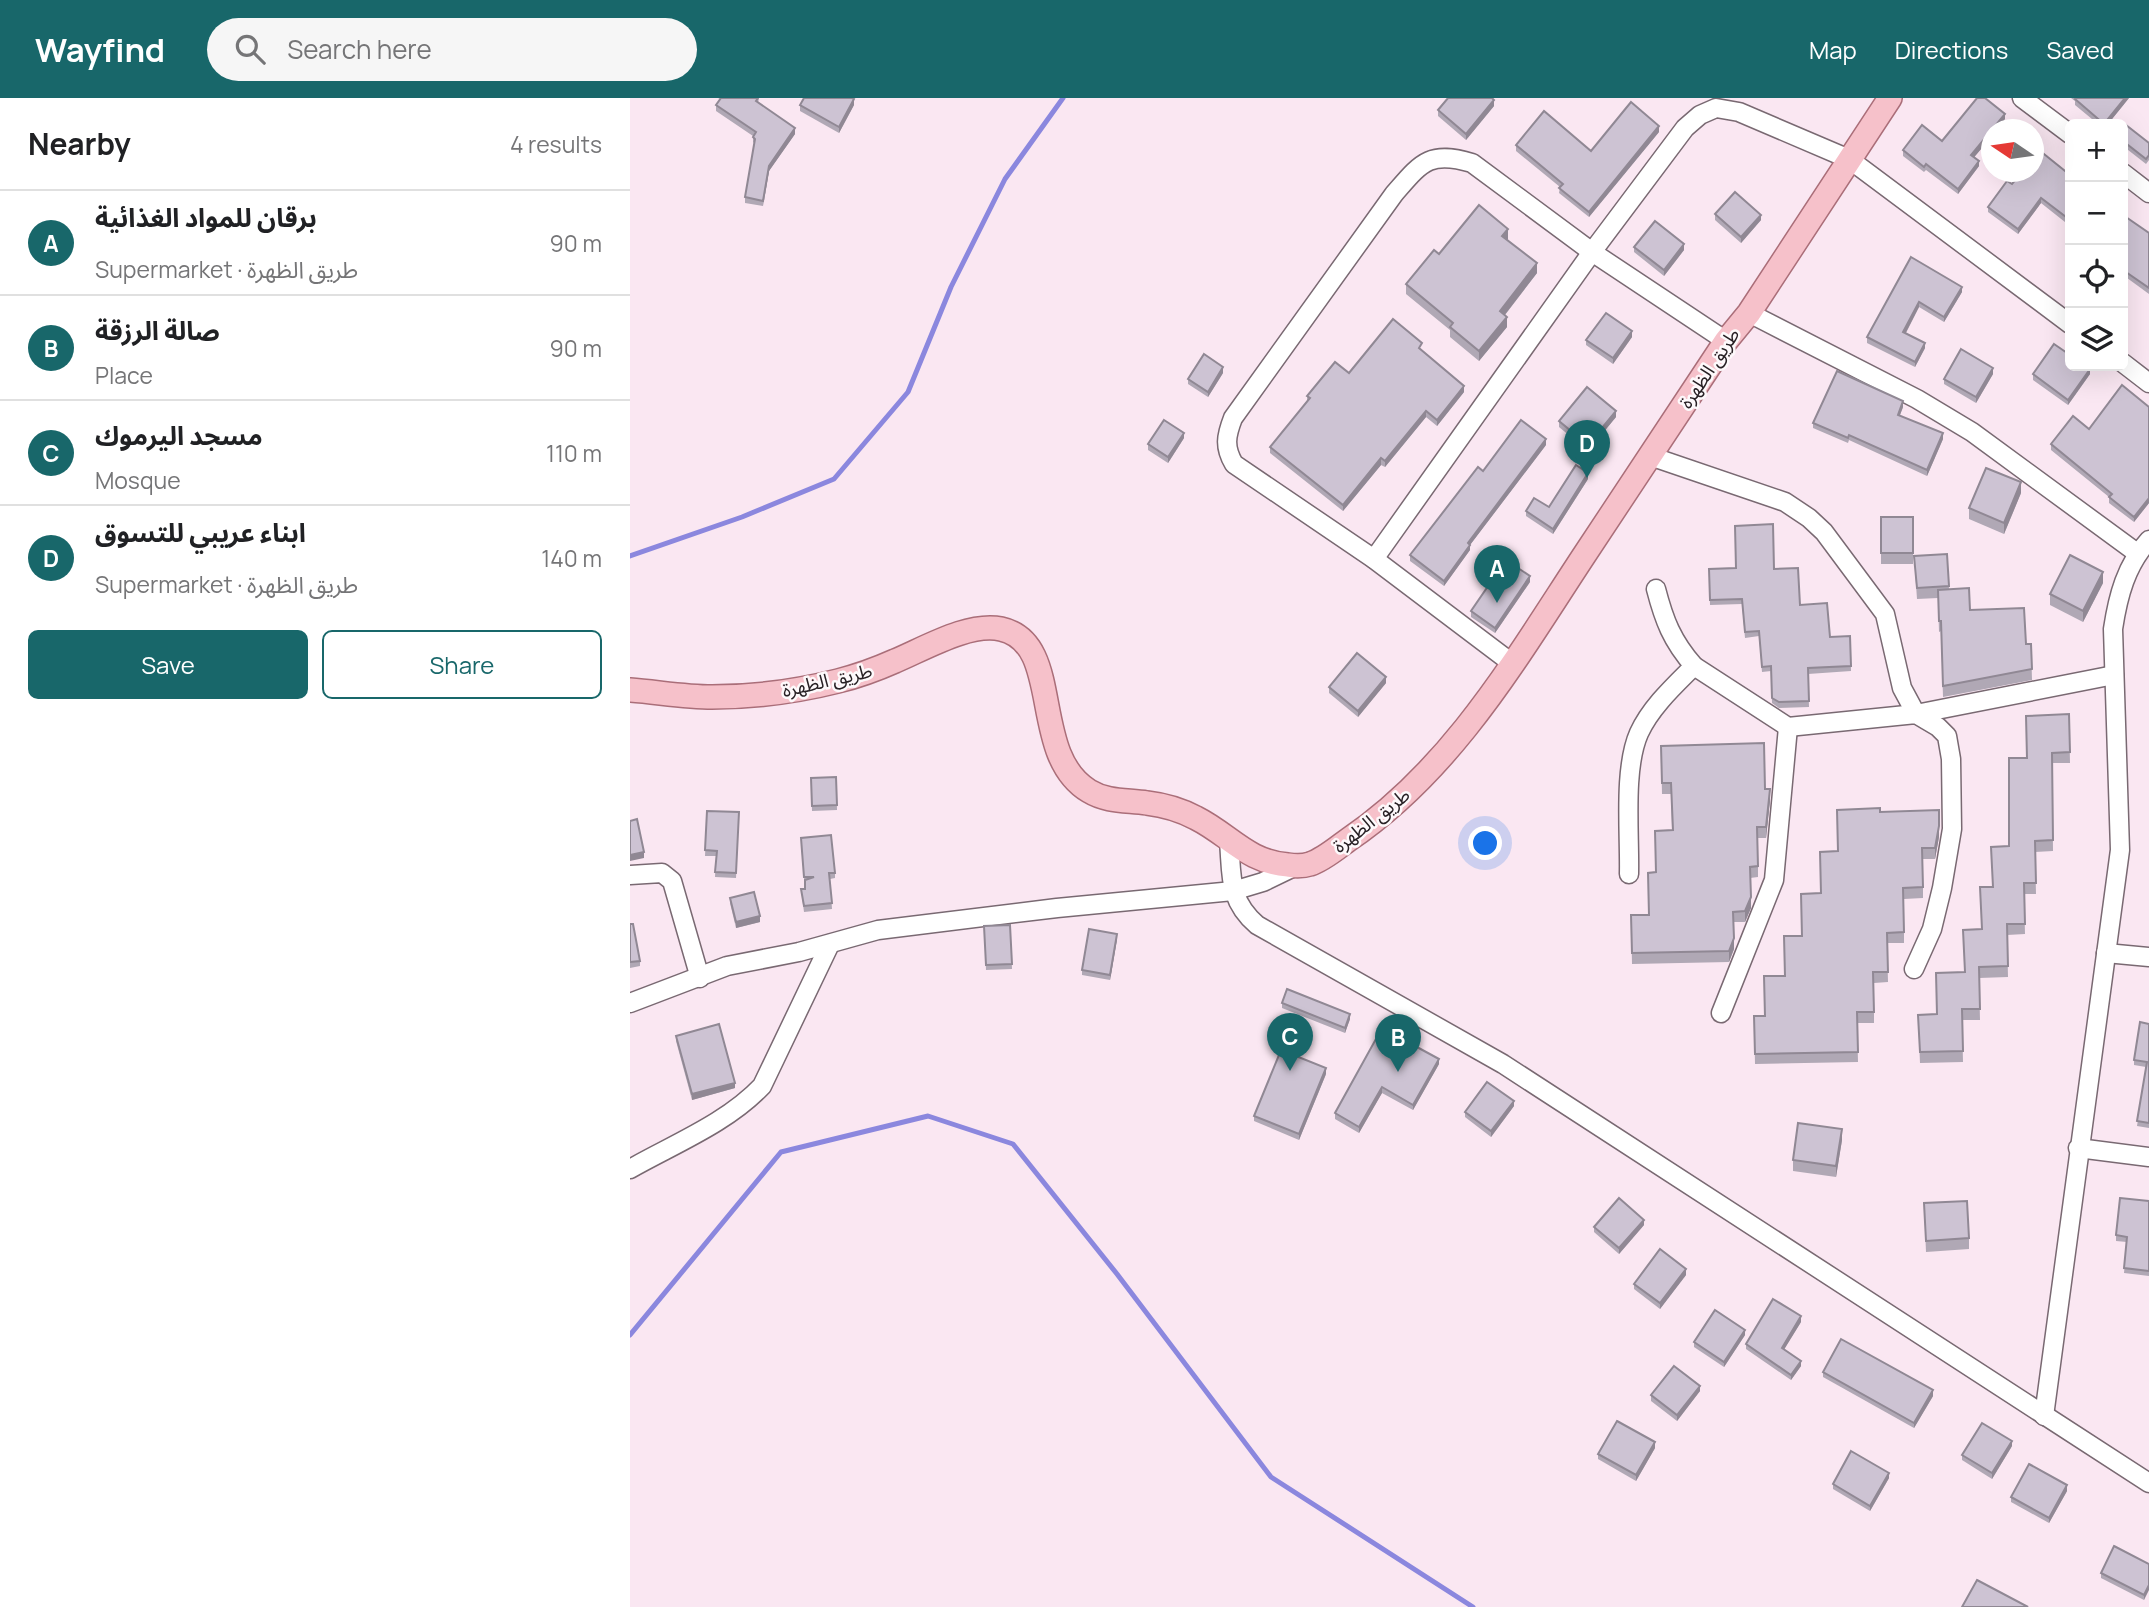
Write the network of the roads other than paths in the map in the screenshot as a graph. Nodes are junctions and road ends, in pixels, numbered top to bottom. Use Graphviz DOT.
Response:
graph roads {
  1 [pos="1890,98"];
  2 [pos="2021,98"];
  3 [pos="2065,130"];
  4 [pos="1849,159"];
  5 [pos="2128,177"];
  6 [pos="2149,193"];
  7 [pos="1592,252"];
  8 [pos="1749,313"];
  9 [pos="2065,320"];
  10 [pos="1726,341"];
  11 [pos="2128,367"];
  12 [pos="2149,383"];
  13 [pos="1650,456"];
  14 [pos="2143,547"];
  15 [pos="1374,559"];
  16 [pos="1656,589"];
  17 [pos="1513,664"];
  18 [pos="1694,666"];
  19 [pos="2114,675"];
  20 [pos="630,690"];
  21 [pos="1916,714"];
  22 [pos="1788,727"];
  23 [pos="1229,841"];
  24 [pos="1296,866"];
  25 [pos="1629,874"];
  26 [pos="630,875"];
  27 [pos="1233,891"];
  28 [pos="830,944"];
  29 [pos="2106,953"];
  30 [pos="2149,957"];
  31 [pos="1914,969"];
  32 [pos="700,978"];
  33 [pos="630,1003"];
  34 [pos="1721,1013"];
  35 [pos="2078,1149"];
  36 [pos="2149,1157"];
  37 [pos="630,1169"];
  38 [pos="2044,1416"];
  39 [pos="2149,1483"];
  1 -- 4 [label="main road, طريق الظهرة"];
  2 -- 3 [label="street"];
  4 -- 7 [label="street"];
  4 -- 8 [label="main road, طريق الظهرة"];
  4 -- 9 [label="street"];
  5 -- 6 [label="street"];
  7 -- 10 [label="street"];
  7 -- 15 [label="street"];
  7 -- 15 [label="street"];
  8 -- 10 [label="main road, طريق الظهرة"];
  8 -- 14 [label="street"];
  10 -- 13 [label="main road, طريق الظهرة"];
  11 -- 12 [label="street"];
  13 -- 17 [label="main road, طريق الظهرة"];
  13 -- 21 [label="street"];
  14 -- 19 [label="street"];
  15 -- 17 [label="street"];
  16 -- 18 [label="street"];
  17 -- 24 [label="main road, طريق الظهرة"];
  18 -- 22 [label="street"];
  18 -- 25 [label="street"];
  19 -- 21 [label="street"];
  19 -- 29 [label="street"];
  20 -- 23 [label="main road, طريق الظهرة"];
  21 -- 22 [label="street"];
  21 -- 31 [label="street"];
  22 -- 34 [label="street"];
  23 -- 24 [label="main road, طريق الظهرة"];
  23 -- 27 [label="street"];
  24 -- 27 [label="street"];
  26 -- 32 [label="street"];
  27 -- 28 [label="street"];
  27 -- 38 [label="street"];
  28 -- 32 [label="street"];
  28 -- 37 [label="street"];
  29 -- 30 [label="street"];
  29 -- 35 [label="street"];
  32 -- 33 [label="street"];
  35 -- 36 [label="street"];
  35 -- 38 [label="street"];
  38 -- 39 [label="street"];
}
